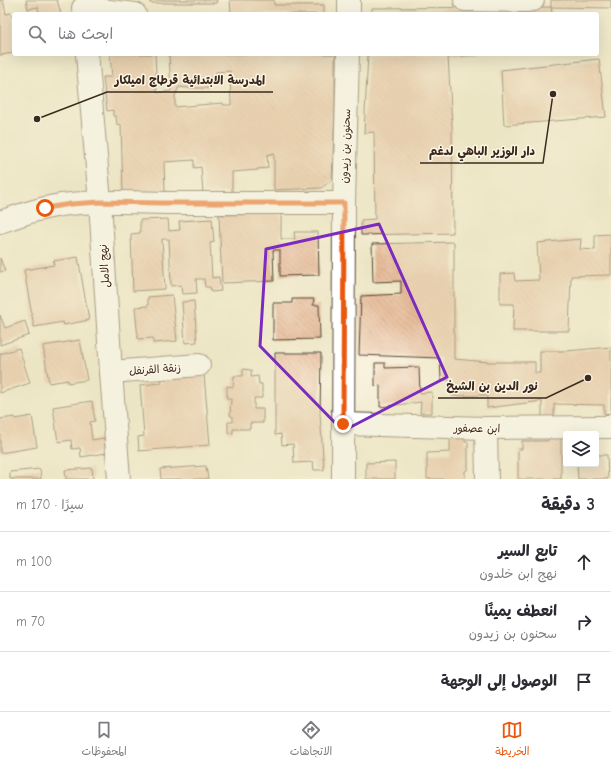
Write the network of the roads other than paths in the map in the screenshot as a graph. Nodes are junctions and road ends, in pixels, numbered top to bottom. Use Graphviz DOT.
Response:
graph roads {
  1 [pos="349,0"];
  2 [pos="465,0"];
  3 [pos="533,0"];
  4 [pos="84,7"];
  5 [pos="120,12"];
  6 [pos="349,12"];
  7 [pos="88,56"];
  8 [pos="348,56"];
  9 [pos="100,202"];
  10 [pos="344,203"];
  11 [pos="0,222"];
  12 [pos="199,365"];
  13 [pos="111,372"];
  14 [pos="343,424"];
  15 [pos="611,426"];
  16 [pos="486,428"];
  17 [pos="119,479"];
  18 [pos="343,479"];
  19 [pos="487,479"];
  1 -- 6 [label="street"];
  2 -- 3 [label="street"];
  4 -- 5 [label="street"];
  7 -- 9 [label="street, نهج الامل"];
  8 -- 10 [label="street, سحنون بن زيدون"];
  9 -- 10 [label="street"];
  9 -- 11 [label="street"];
  9 -- 13 [label="street, نهج الامل"];
  10 -- 14 [label="street, سحنون بن زيدون"];
  12 -- 13 [label="street, زنقة القرنفل"];
  13 -- 17 [label="street, نهج الامل"];
  14 -- 16 [label="street, ابن عصفور"];
  14 -- 18 [label="street, سحنون بن زيدون"];
  15 -- 16 [label="street, ابن عصفور"];
  16 -- 19 [label="street"];
}
